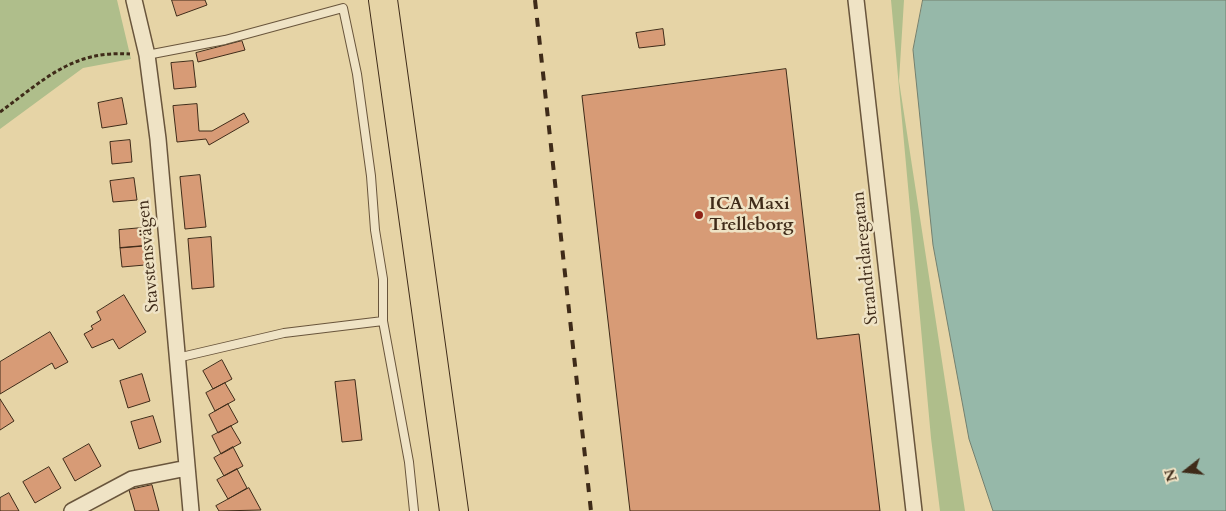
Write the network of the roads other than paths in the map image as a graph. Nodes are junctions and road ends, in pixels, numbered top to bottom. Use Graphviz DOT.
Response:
graph roads {
  1 [pos="134,0"];
  2 [pos="384,0"];
  3 [pos="856,0"];
  4 [pos="147,55"];
  5 [pos="383,321"];
  6 [pos="177,358"];
  7 [pos="187,468"];
  8 [pos="72,511"];
  9 [pos="191,511"];
  10 [pos="414,511"];
  11 [pos="454,511"];
  12 [pos="914,511"];
  1 -- 4 [label="street, Stavstensvägen"];
  2 -- 11 [label="highway"];
  3 -- 12 [label="street, Strandridaregatan"];
  4 -- 5 [label="lane"];
  4 -- 6 [label="street, Stavstensvägen"];
  5 -- 6 [label="lane"];
  5 -- 10 [label="lane"];
  6 -- 7 [label="street, Stavstensvägen"];
  7 -- 8 [label="street"];
  7 -- 9 [label="street, Stavstensvägen"];
}
